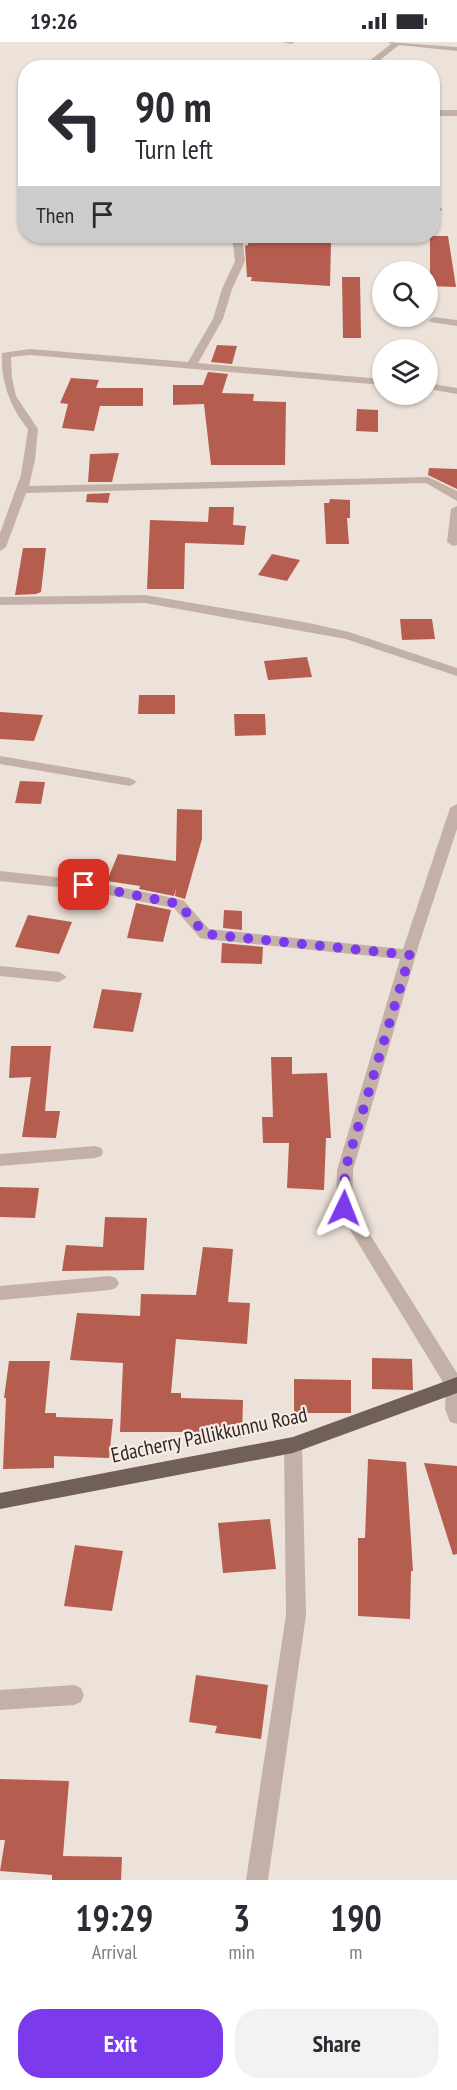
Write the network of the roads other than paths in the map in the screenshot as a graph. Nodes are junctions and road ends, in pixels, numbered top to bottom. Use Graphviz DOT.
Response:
graph roads {
  1 [pos="286,42"];
  2 [pos="291,42"];
  3 [pos="392,42"];
  4 [pos="397,43"];
  5 [pos="457,50"];
  6 [pos="375,60"];
  7 [pos="440,113"];
  8 [pos="457,113"];
  9 [pos="238,243"];
  10 [pos="438,321"];
  11 [pos="457,323"];
  12 [pos="191,366"];
  13 [pos="372,381"];
  14 [pos="438,388"];
  15 [pos="457,391"];
  16 [pos="23,490"];
  17 [pos="457,498"];
  18 [pos="457,509"];
  19 [pos="453,542"];
  20 [pos="0,547"];
  21 [pos="0,601"];
  22 [pos="457,672"];
  23 [pos="0,760"];
  24 [pos="130,782"];
  25 [pos="457,808"];
  26 [pos="0,876"];
  27 [pos="410,955"];
  28 [pos="0,971"];
  29 [pos="58,977"];
  30 [pos="95,1152"];
  31 [pos="0,1160"];
  32 [pos="110,1283"];
  33 [pos="0,1293"];
  34 [pos="456,1385"];
  35 [pos="457,1416"];
  36 [pos="293,1445"];
  37 [pos="0,1501"];
  38 [pos="74,1695"];
  39 [pos="0,1700"];
  40 [pos="257,1880"];
  1 -- 2 [label="street"];
  3 -- 4 [label="street"];
  4 -- 5 [label="street"];
  4 -- 6 [label="street"];
  7 -- 8 [label="street"];
  9 -- 12 [label="street"];
  10 -- 11 [label="street"];
  12 -- 13 [label="street"];
  12 -- 16 [label="street"];
  14 -- 15 [label="street"];
  16 -- 17 [label="street"];
  16 -- 20 [label="street"];
  18 -- 19 [label="street"];
  21 -- 22 [label="street"];
  23 -- 24 [label="street"];
  25 -- 27 [label="street"];
  26 -- 27 [label="street"];
  27 -- 34 [label="street"];
  28 -- 29 [label="street"];
  30 -- 31 [label="street"];
  32 -- 33 [label="street"];
  34 -- 35 [label="street"];
  34 -- 36 [label="main road, Edacherry Pallikkunnu Road"];
  36 -- 37 [label="main road, Edacherry Pallikkunnu Road"];
  36 -- 40 [label="street"];
  38 -- 39 [label="street"];
}
